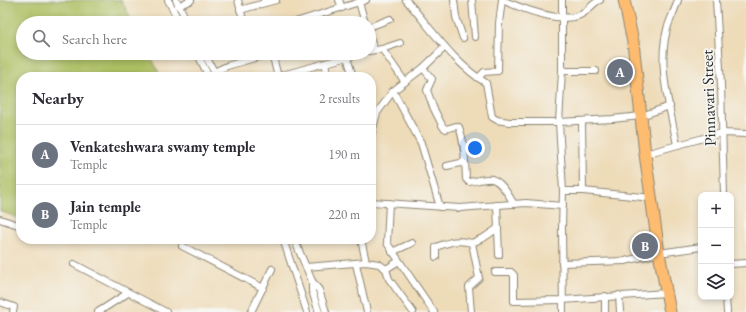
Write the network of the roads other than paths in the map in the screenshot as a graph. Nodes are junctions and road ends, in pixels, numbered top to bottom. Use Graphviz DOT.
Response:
graph roads {
  1 [pos="168,0"];
  2 [pos="191,0"];
  3 [pos="238,0"];
  4 [pos="276,0"];
  5 [pos="340,0"];
  6 [pos="366,0"];
  7 [pos="406,0"];
  8 [pos="454,0"];
  9 [pos="472,0"];
  10 [pos="502,0"];
  11 [pos="520,0"];
  12 [pos="562,0"];
  13 [pos="600,0"];
  14 [pos="624,0"];
  15 [pos="678,0"];
  16 [pos="716,0"];
  17 [pos="264,2"];
  18 [pos="359,2"];
  19 [pos="177,3"];
  20 [pos="342,8"];
  21 [pos="521,8"];
  22 [pos="240,10"];
  23 [pos="176,16"];
  24 [pos="184,16"];
  25 [pos="242,16"];
  26 [pos="315,16"];
  27 [pos="363,16"];
  28 [pos="390,19"];
  29 [pos="562,19"];
  30 [pos="376,24"];
  31 [pos="475,37"];
  32 [pos="463,38"];
  33 [pos="400,43"];
  34 [pos="445,47"];
  35 [pos="382,49"];
  36 [pos="376,50"];
  37 [pos="202,60"];
  38 [pos="207,60"];
  39 [pos="248,60"];
  40 [pos="273,60"];
  41 [pos="336,60"];
  42 [pos="348,60"];
  43 [pos="324,63"];
  44 [pos="423,68"];
  45 [pos="302,69"];
  46 [pos="562,71"];
  47 [pos="596,71"];
  48 [pos="211,72"];
  49 [pos="212,72"];
  50 [pos="218,72"];
  51 [pos="276,72"];
  52 [pos="293,72"];
  53 [pos="303,72"];
  54 [pos="327,72"];
  55 [pos="352,72"];
  56 [pos="478,78"];
  57 [pos="405,82"];
  58 [pos="393,91"];
  59 [pos="670,106"];
  60 [pos="640,116"];
  61 [pos="376,117"];
  62 [pos="582,121"];
  63 [pos="560,122"];
  64 [pos="722,134"];
  65 [pos="746,134"];
  66 [pos="677,145"];
  67 [pos="645,154"];
  68 [pos="465,162"];
  69 [pos="447,166"];
  70 [pos="563,191"];
  71 [pos="583,191"];
  72 [pos="724,192"];
  73 [pos="652,198"];
  74 [pos="376,202"];
  75 [pos="389,202"];
  76 [pos="514,204"];
  77 [pos="497,205"];
  78 [pos="440,206"];
  79 [pos="563,206"];
  80 [pos="0,218"];
  81 [pos="16,224"];
  82 [pos="498,228"];
  83 [pos="412,242"];
  84 [pos="472,243"];
  85 [pos="285,244"];
  86 [pos="296,244"];
  87 [pos="362,244"];
  88 [pos="182,246"];
  89 [pos="698,247"];
  90 [pos="392,252"];
  91 [pos="659,253"];
  92 [pos="499,255"];
  93 [pos="436,257"];
  94 [pos="400,261"];
  95 [pos="366,262"];
  96 [pos="562,263"];
  97 [pos="74,264"];
  98 [pos="356,264"];
  99 [pos="734,264"];
  100 [pos="746,264"];
  101 [pos="306,267"];
  102 [pos="272,269"];
  103 [pos="386,269"];
  104 [pos="495,272"];
  105 [pos="312,281"];
  106 [pos="263,288"];
  107 [pos="128,293"];
  108 [pos="667,295"];
  109 [pos="605,296"];
  110 [pos="619,296"];
  111 [pos="562,300"];
  112 [pos="726,300"];
  113 [pos="0,302"];
  114 [pos="13,312"];
  115 [pos="98,312"];
  116 [pos="166,312"];
  117 [pos="251,312"];
  118 [pos="307,312"];
  119 [pos="319,312"];
  120 [pos="326,312"];
  121 [pos="367,312"];
  122 [pos="413,312"];
  123 [pos="434,312"];
  124 [pos="471,312"];
  125 [pos="563,312"];
  126 [pos="605,312"];
  127 [pos="620,312"];
  128 [pos="670,312"];
  129 [pos="727,312"];
  1 -- 23 [label="street"];
  2 -- 19 [label="street"];
  3 -- 22 [label="street"];
  4 -- 17 [label="street"];
  5 -- 20 [label="street"];
  6 -- 18 [label="street"];
  7 -- 34 [label="street"];
  8 -- 32 [label="street"];
  9 -- 31 [label="street"];
  10 -- 21 [label="street"];
  10 -- 56 [label="street"];
  11 -- 21 [label="street"];
  12 -- 29 [label="street"];
  13 -- 29 [label="street"];
  14 -- 60 [label="highway"];
  15 -- 59 [label="street"];
  16 -- 64 [label="street, Pinnavari Street"];
  17 -- 22 [label="street"];
  18 -- 20 [label="street"];
  18 -- 27 [label="street"];
  19 -- 24 [label="street"];
  20 -- 26 [label="street"];
  21 -- 29 [label="street"];
  22 -- 25 [label="street"];
  28 -- 30 [label="street"];
  29 -- 46 [label="street"];
  33 -- 35 [label="street"];
  34 -- 44 [label="street"];
  34 -- 56 [label="street"];
  35 -- 36 [label="street"];
  35 -- 57 [label="street"];
  37 -- 48 [label="street"];
  38 -- 49 [label="street"];
  39 -- 50 [label="street"];
  40 -- 51 [label="street"];
  41 -- 43 [label="street"];
  42 -- 55 [label="street"];
  43 -- 45 [label="street"];
  43 -- 54 [label="street"];
  44 -- 57 [label="street"];
  44 -- 68 [label="street"];
  45 -- 52 [label="street"];
  45 -- 53 [label="street"];
  46 -- 47 [label="street"];
  46 -- 63 [label="street"];
  56 -- 63 [label="street"];
  57 -- 58 [label="street"];
  58 -- 61 [label="street"];
  58 -- 78 [label="street"];
  59 -- 60 [label="street"];
  59 -- 66 [label="street"];
  60 -- 62 [label="street"];
  60 -- 67 [label="highway"];
  62 -- 63 [label="street"];
  62 -- 71 [label="street"];
  63 -- 70 [label="street"];
  64 -- 65 [label="street"];
  64 -- 66 [label="street"];
  64 -- 72 [label="street, Pinnavari Street"];
  66 -- 67 [label="street"];
  67 -- 73 [label="highway"];
  68 -- 69 [label="street"];
  68 -- 76 [label="street"];
  70 -- 71 [label="street"];
  70 -- 79 [label="street"];
  71 -- 73 [label="street"];
  73 -- 91 [label="highway"];
  74 -- 75 [label="street"];
  75 -- 78 [label="street"];
  75 -- 90 [label="street"];
  76 -- 77 [label="street"];
  76 -- 79 [label="street"];
  77 -- 78 [label="street"];
  77 -- 82 [label="street"];
  79 -- 96 [label="street"];
  80 -- 81 [label="street"];
  82 -- 84 [label="street"];
  82 -- 92 [label="street"];
  83 -- 90 [label="street"];
  84 -- 93 [label="street"];
  84 -- 124 [label="street"];
  85 -- 118 [label="street"];
  86 -- 101 [label="street"];
  87 -- 95 [label="street"];
  88 -- 106 [label="street"];
  89 -- 91 [label="street"];
  90 -- 94 [label="street"];
  91 -- 96 [label="street"];
  91 -- 108 [label="highway"];
  94 -- 103 [label="street"];
  94 -- 123 [label="street"];
  95 -- 98 [label="street"];
  95 -- 103 [label="street"];
  96 -- 111 [label="street"];
  97 -- 107 [label="street"];
  98 -- 101 [label="street"];
  98 -- 121 [label="street"];
  99 -- 100 [label="street"];
  101 -- 105 [label="street"];
  102 -- 106 [label="street"];
  103 -- 122 [label="street"];
  104 -- 111 [label="street"];
  105 -- 119 [label="street"];
  105 -- 120 [label="street"];
  106 -- 117 [label="street"];
  107 -- 115 [label="street"];
  107 -- 116 [label="street"];
  108 -- 110 [label="street"];
  108 -- 128 [label="highway"];
  109 -- 110 [label="street"];
  109 -- 111 [label="street"];
  109 -- 126 [label="street"];
  110 -- 127 [label="street"];
  111 -- 125 [label="street"];
  112 -- 129 [label="street"];
  113 -- 114 [label="street"];
}
